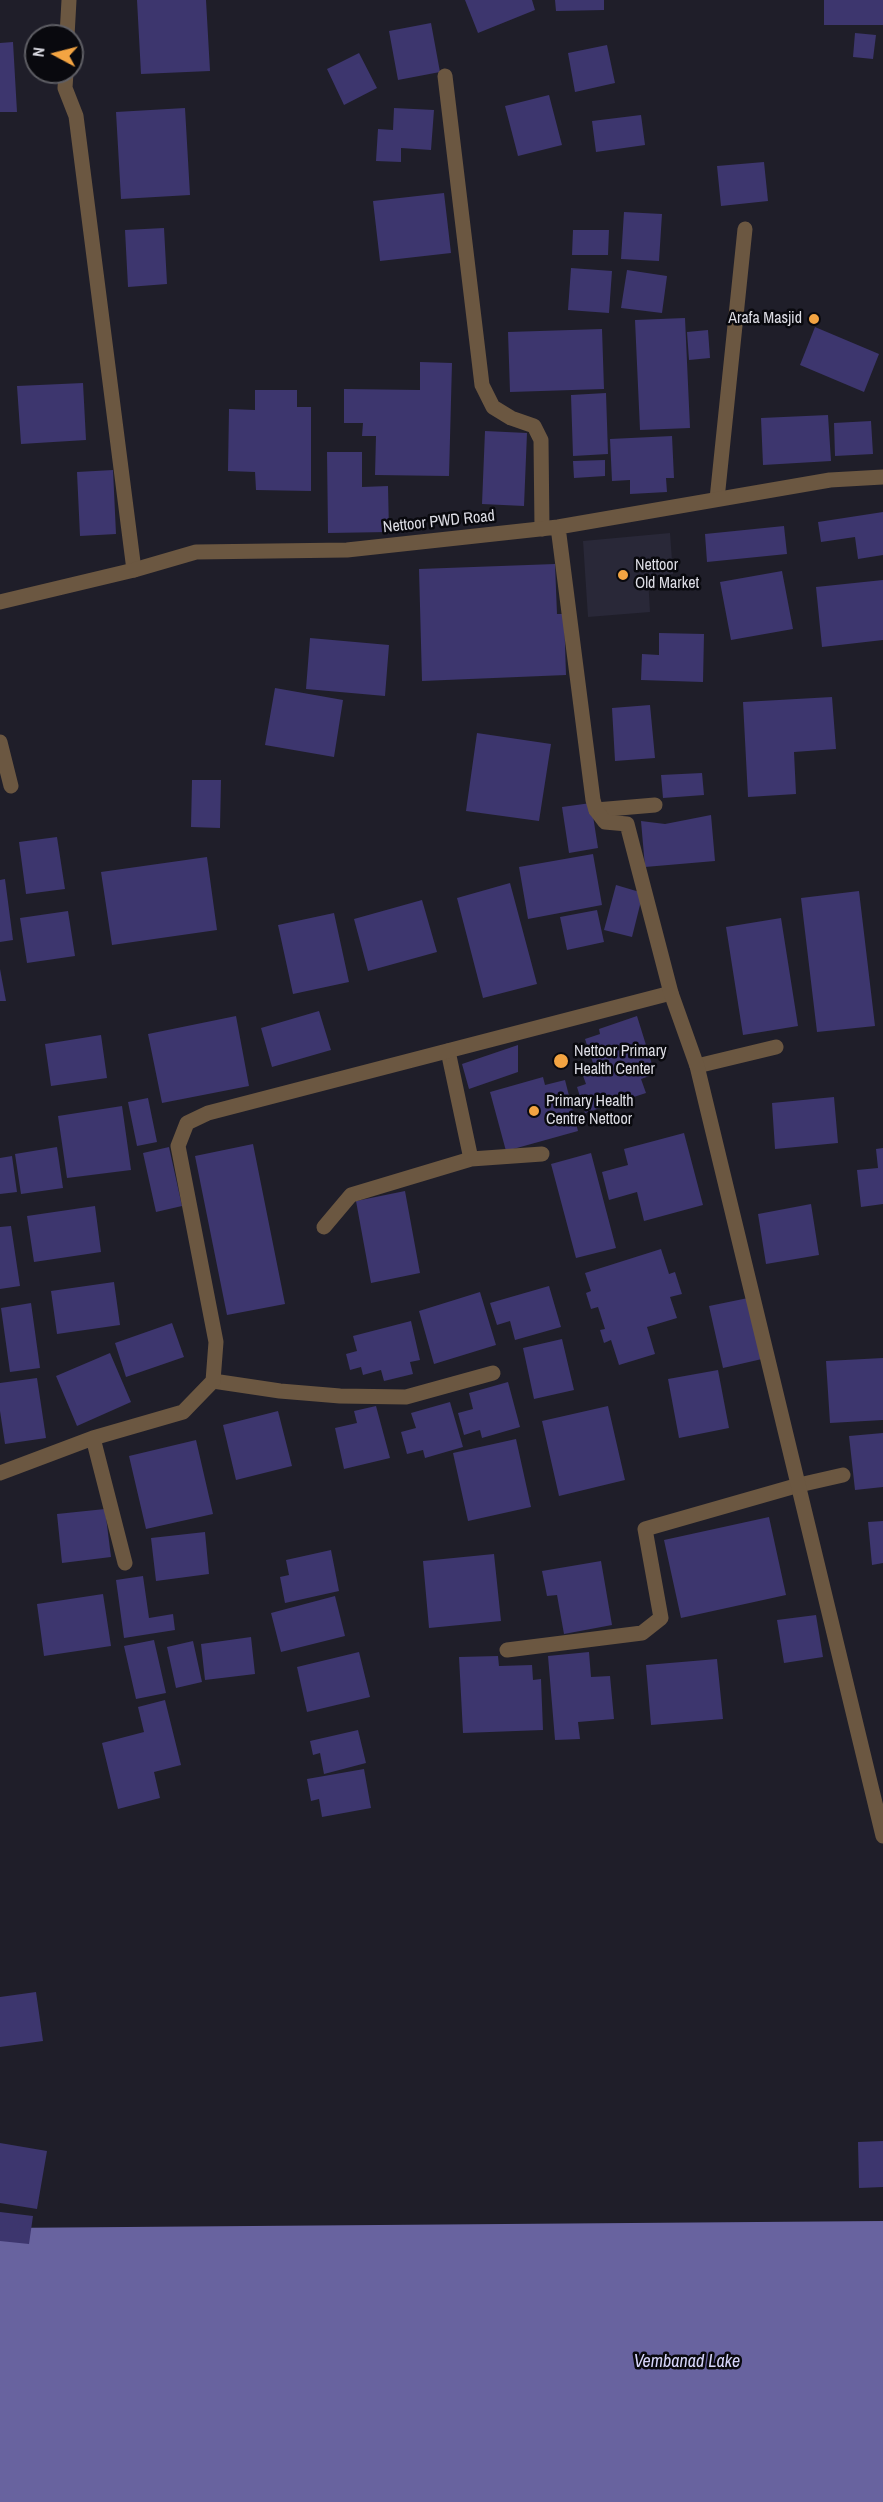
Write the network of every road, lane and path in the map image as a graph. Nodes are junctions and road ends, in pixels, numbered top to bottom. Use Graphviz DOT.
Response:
graph roads {
  1 [pos="69,0"];
  2 [pos="68,24"];
  3 [pos="445,76"];
  4 [pos="65,84"];
  5 [pos="745,229"];
  6 [pos="883,477"];
  7 [pos="717,499"];
  8 [pos="550,528"];
  9 [pos="134,570"];
  10 [pos="0,602"];
  11 [pos="0,742"];
  12 [pos="11,786"];
  13 [pos="655,805"];
  14 [pos="596,810"];
  15 [pos="671,993"];
  16 [pos="776,1047"];
  17 [pos="448,1051"];
  18 [pos="697,1066"];
  19 [pos="542,1154"];
  20 [pos="471,1159"];
  21 [pos="324,1227"];
  22 [pos="493,1373"];
  23 [pos="213,1381"];
  24 [pos="93,1438"];
  25 [pos="0,1473"];
  26 [pos="843,1475"];
  27 [pos="799,1485"];
  28 [pos="125,1563"];
  29 [pos="507,1650"];
  30 [pos="883,1836"];
  1 -- 2 [label="street"];
  3 -- 8 [label="street"];
  4 -- 9 [label="street"];
  5 -- 7 [label="street"];
  6 -- 7 [label="street, Nettoor PWD Road"];
  7 -- 8 [label="street, Nettoor PWD Road"];
  8 -- 9 [label="street, Nettoor PWD Road"];
  8 -- 14 [label="street"];
  9 -- 10 [label="street, Nettoor PWD Road"];
  11 -- 12 [label="street"];
  13 -- 14 [label="street"];
  14 -- 15 [label="street"];
  15 -- 17 [label="street"];
  15 -- 18 [label="street"];
  16 -- 18 [label="street"];
  17 -- 20 [label="street"];
  17 -- 23 [label="street"];
  18 -- 27 [label="street"];
  19 -- 20 [label="street"];
  20 -- 21 [label="street"];
  22 -- 23 [label="street"];
  23 -- 24 [label="street"];
  24 -- 25 [label="street"];
  24 -- 28 [label="street"];
  26 -- 27 [label="street"];
  27 -- 29 [label="street"];
  27 -- 30 [label="street"];
}
